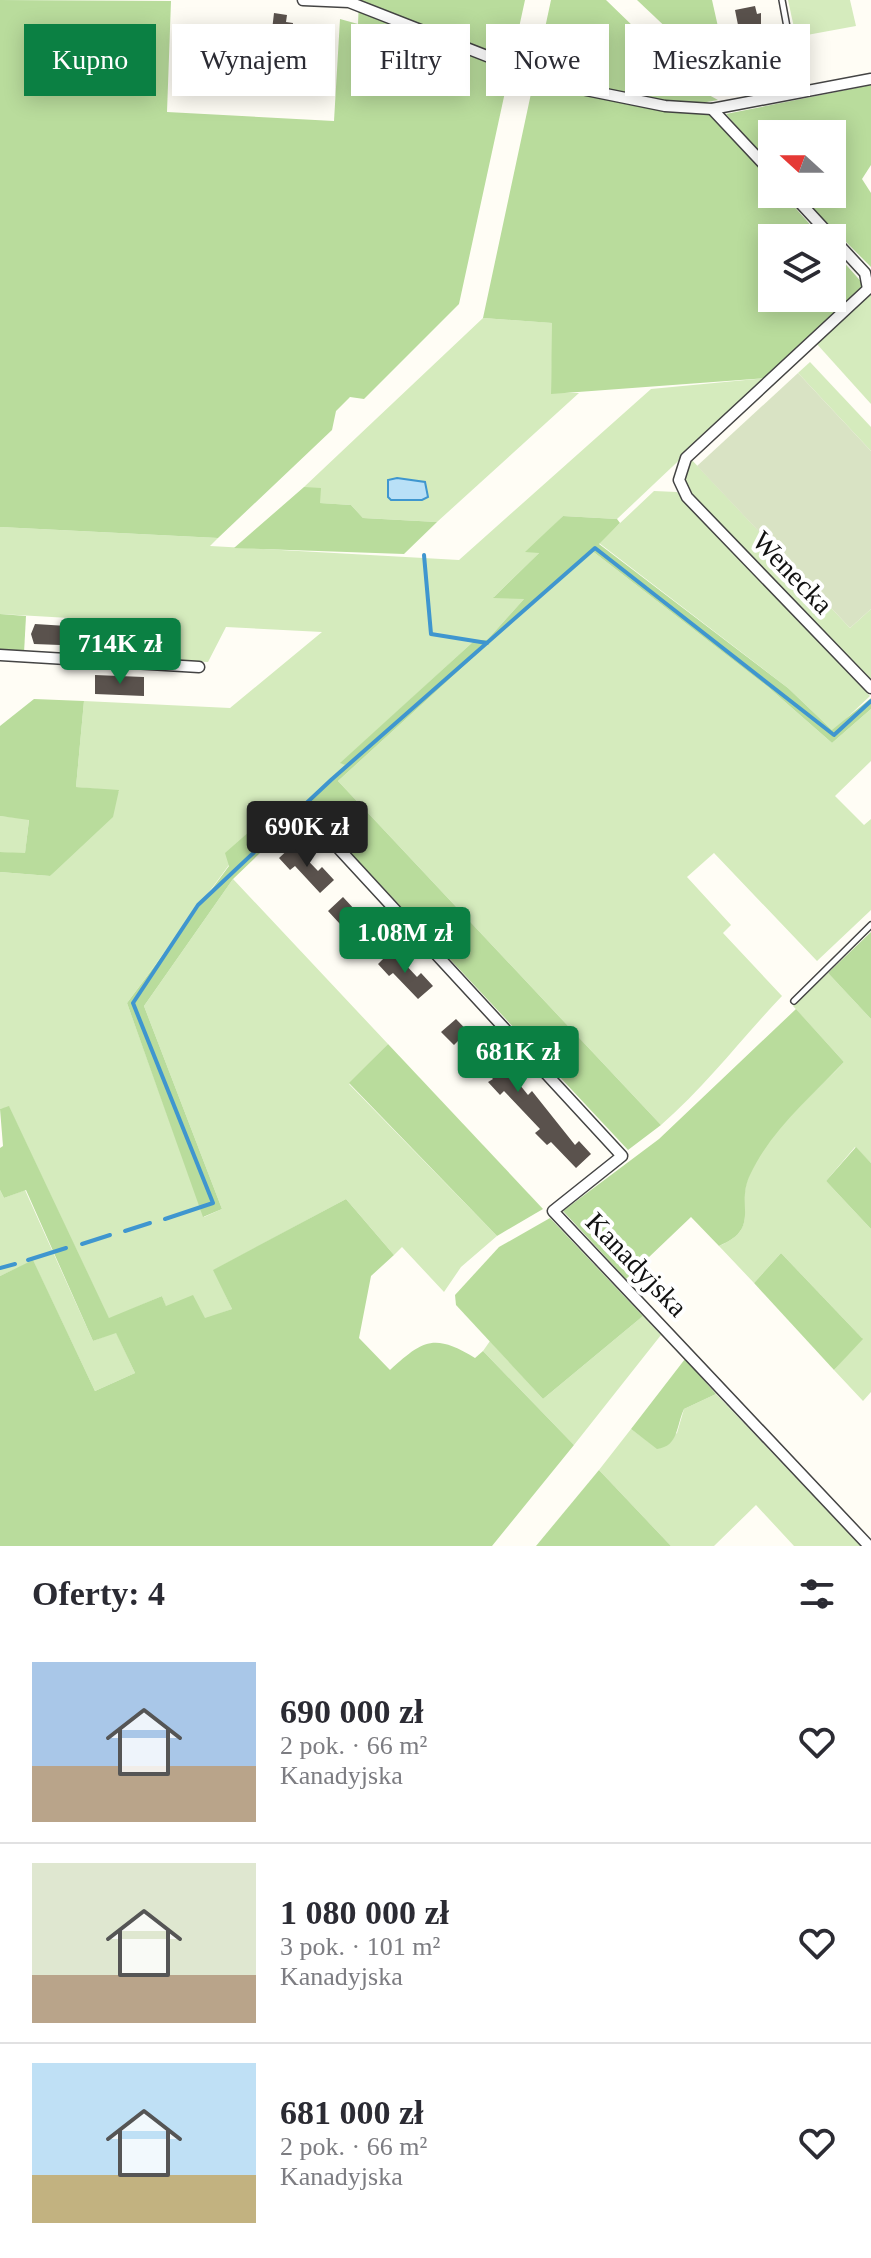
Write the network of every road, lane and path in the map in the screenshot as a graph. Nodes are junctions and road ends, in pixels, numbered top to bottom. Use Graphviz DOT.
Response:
graph roads {
  1 [pos="303,0"];
  2 [pos="782,0"];
  3 [pos="786,24"];
  4 [pos="871,79"];
  5 [pos="810,90"];
  6 [pos="779,96"];
  7 [pos="712,109"];
  8 [pos="758,158"];
  9 [pos="805,208"];
  10 [pos="0,655"];
  11 [pos="199,667"];
  12 [pos="871,688"];
  13 [pos="305,812"];
  14 [pos="871,925"];
  15 [pos="794,1001"];
  16 [pos="869,1546"];
  1 -- 7 [label="street"];
  2 -- 3 [label="lane"];
  4 -- 5 [label="street"];
  6 -- 7 [label="street"];
  7 -- 8 [label="street"];
  9 -- 12 [label="street, Wenecka"];
  10 -- 11 [label="street"];
  13 -- 16 [label="street, Kanadyjska"];
  14 -- 15 [label="lane"];
}
